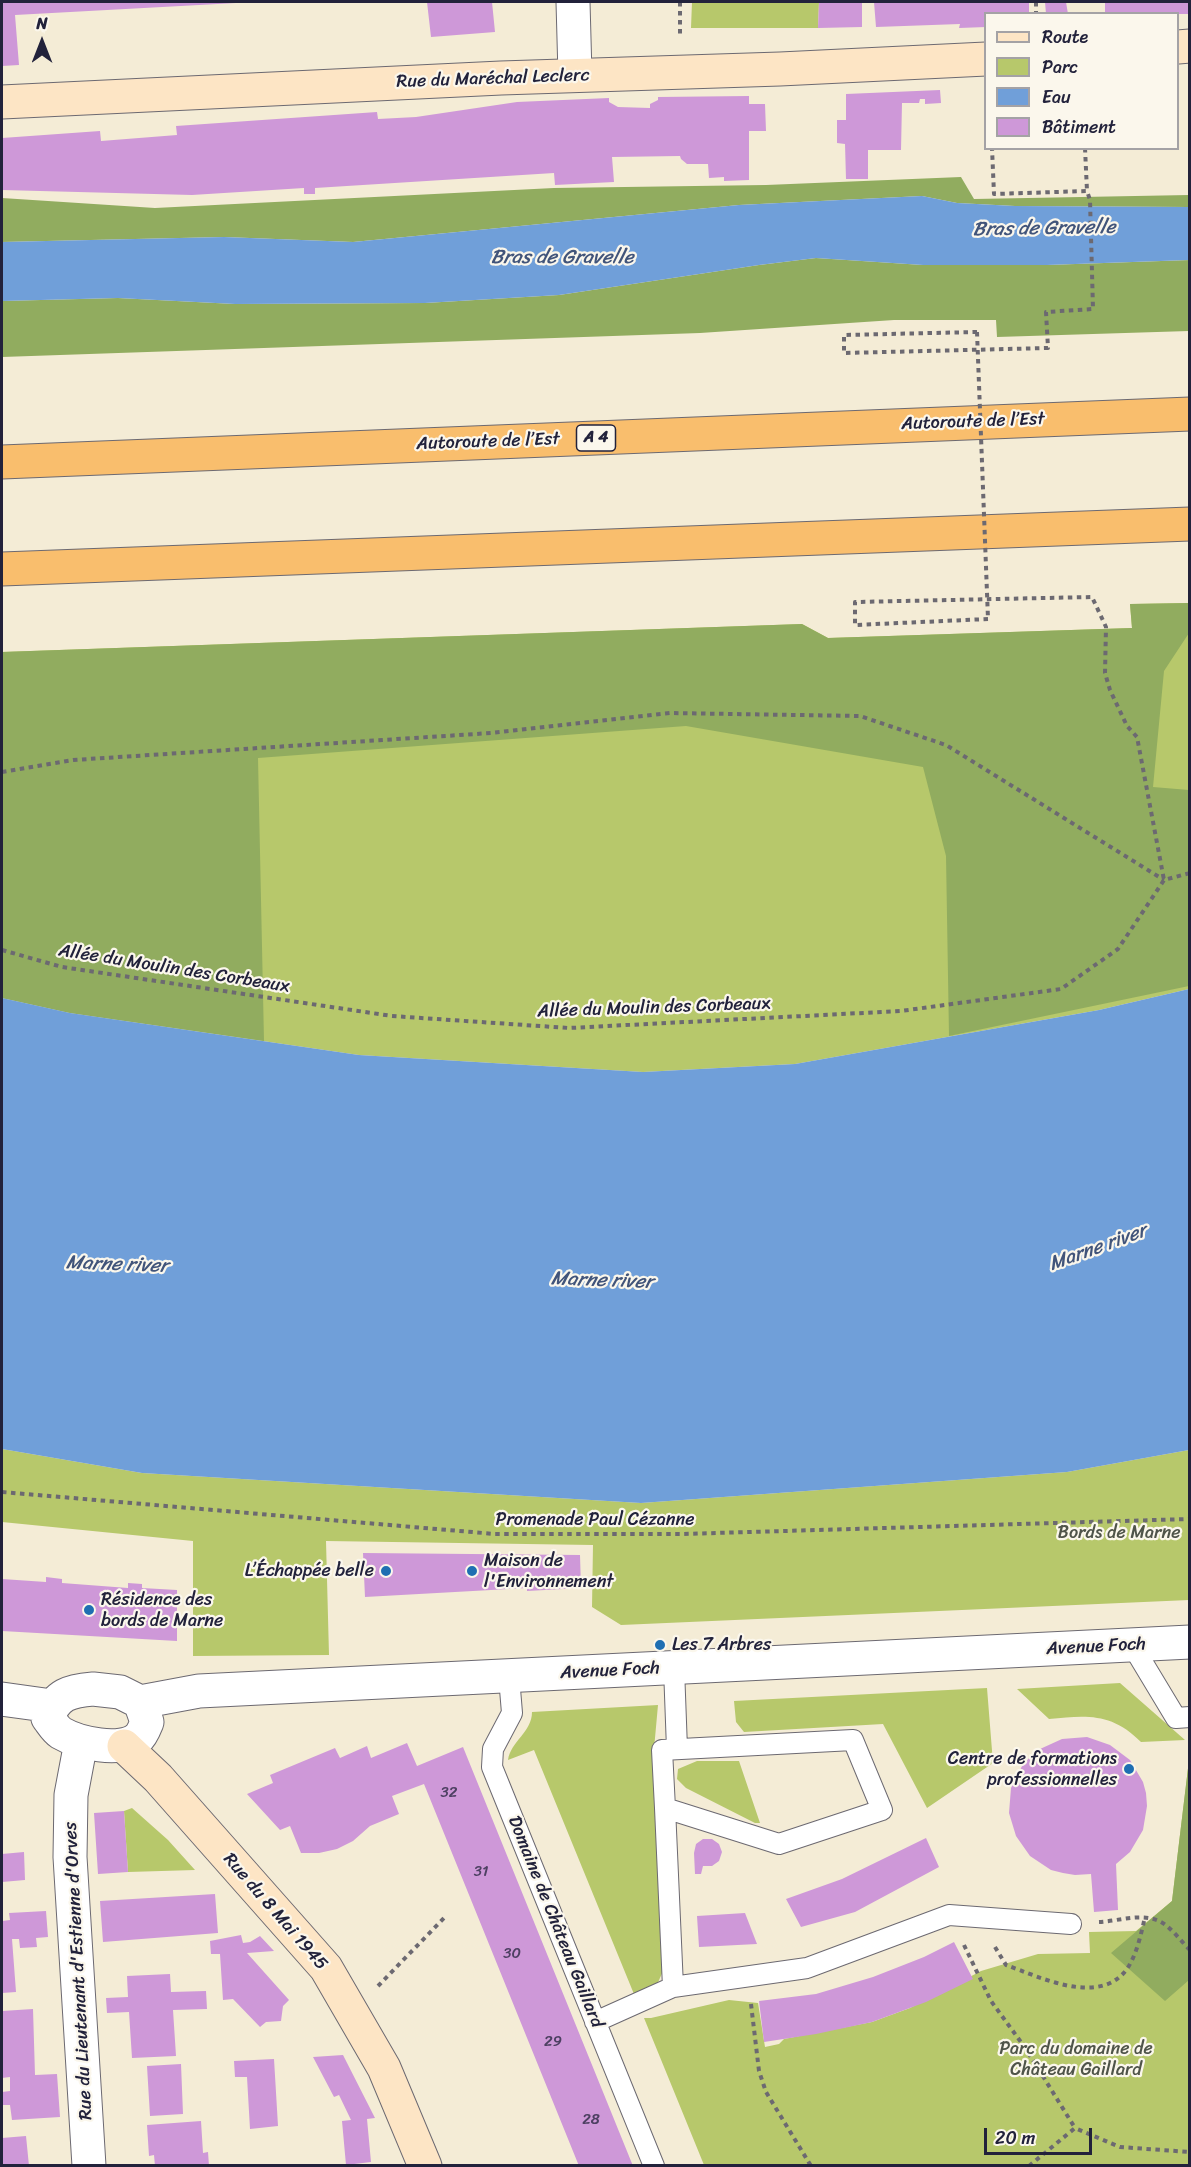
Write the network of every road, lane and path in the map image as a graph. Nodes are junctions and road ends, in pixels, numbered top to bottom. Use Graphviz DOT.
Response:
graph roads {
  1 [pos="573,2"];
  2 [pos="680,2"];
  3 [pos="680,28"];
  4 [pos="984,59"];
  5 [pos="575,75"];
  6 [pos="2,102"];
  7 [pos="992,150"];
  8 [pos="1085,150"];
  9 [pos="1087,191"];
  10 [pos="1190,414"];
  11 [pos="2,462"];
  12 [pos="1190,524"];
  13 [pos="2,569"];
  14 [pos="2,772"];
  15 [pos="1190,873"];
  16 [pos="1164,880"];
  17 [pos="2,950"];
  18 [pos="2,1492"];
  19 [pos="1190,1519"];
  20 [pos="1190,1642"];
  21 [pos="1132,1645"];
  22 [pos="674,1668"];
  23 [pos="509,1677"];
  24 [pos="2,1699"];
  25 [pos="140,1702"];
  26 [pos="52,1706"];
  27 [pos="1190,1717"];
  28 [pos="81,1742"];
  29 [pos="123,1746"];
  30 [pos="677,1749"];
  31 [pos="665,1808"];
  32 [pos="446,1916"];
  33 [pos="1145,1917"];
  34 [pos="1092,1923"];
  35 [pos="1071,1924"];
  36 [pos="1190,1950"];
  37 [pos="1006,1965"];
  38 [pos="979,1973"];
  39 [pos="673,1987"];
  40 [pos="375,1989"];
  41 [pos="751,2004"];
  42 [pos="595,2022"];
  43 [pos="1076,2128"];
  44 [pos="1190,2152"];
  45 [pos="89,2166"];
  46 [pos="424,2166"];
  47 [pos="654,2166"];
  48 [pos="811,2166"];
  49 [pos="1029,2166"];
  1 -- 5 [label="street"];
  2 -- 3 [label="path"];
  4 -- 5 [label="street, Rue du Maréchal Leclerc"];
  5 -- 6 [label="street, Rue du Maréchal Leclerc"];
  7 -- 9 [label="path"];
  8 -- 9 [label="path"];
  9 -- 16 [label="path, bridge"];
  10 -- 11 [label="highway, Autoroute de l’Est / A 4"];
  12 -- 13 [label="highway"];
  14 -- 16 [label="path"];
  15 -- 16 [label="path"];
  16 -- 17 [label="path, Allée du Moulin des Corbeaux"];
  18 -- 19 [label="path, Promenade Paul Cézanne"];
  20 -- 21 [label="street, Avenue Foch"];
  21 -- 22 [label="street, Avenue Foch"];
  21 -- 27 [label="lane"];
  22 -- 23 [label="street, Avenue Foch"];
  22 -- 30 [label="lane"];
  23 -- 25 [label="street, Avenue Foch"];
  23 -- 42 [label="lane, Domaine de Château Gaillard"];
  24 -- 26 [label="street"];
  25 -- 26 [label="street"];
  25 -- 29 [label="street"];
  26 -- 28 [label="street"];
  28 -- 29 [label="street"];
  28 -- 45 [label="street, Rue du Lieutenant d'Estienne d'Orves"];
  29 -- 46 [label="street, Rue du 8 Mai 1945"];
  30 -- 31 [label="lane"];
  30 -- 31 [label="lane"];
  31 -- 39 [label="lane"];
  32 -- 40 [label="path"];
  33 -- 34 [label="path"];
  33 -- 36 [label="path"];
  33 -- 37 [label="path"];
  35 -- 39 [label="lane"];
  38 -- 43 [label="path"];
  39 -- 42 [label="lane"];
  41 -- 48 [label="path"];
  42 -- 47 [label="lane, Domaine de Château Gaillard"];
  43 -- 44 [label="path"];
  43 -- 49 [label="path"];
}
